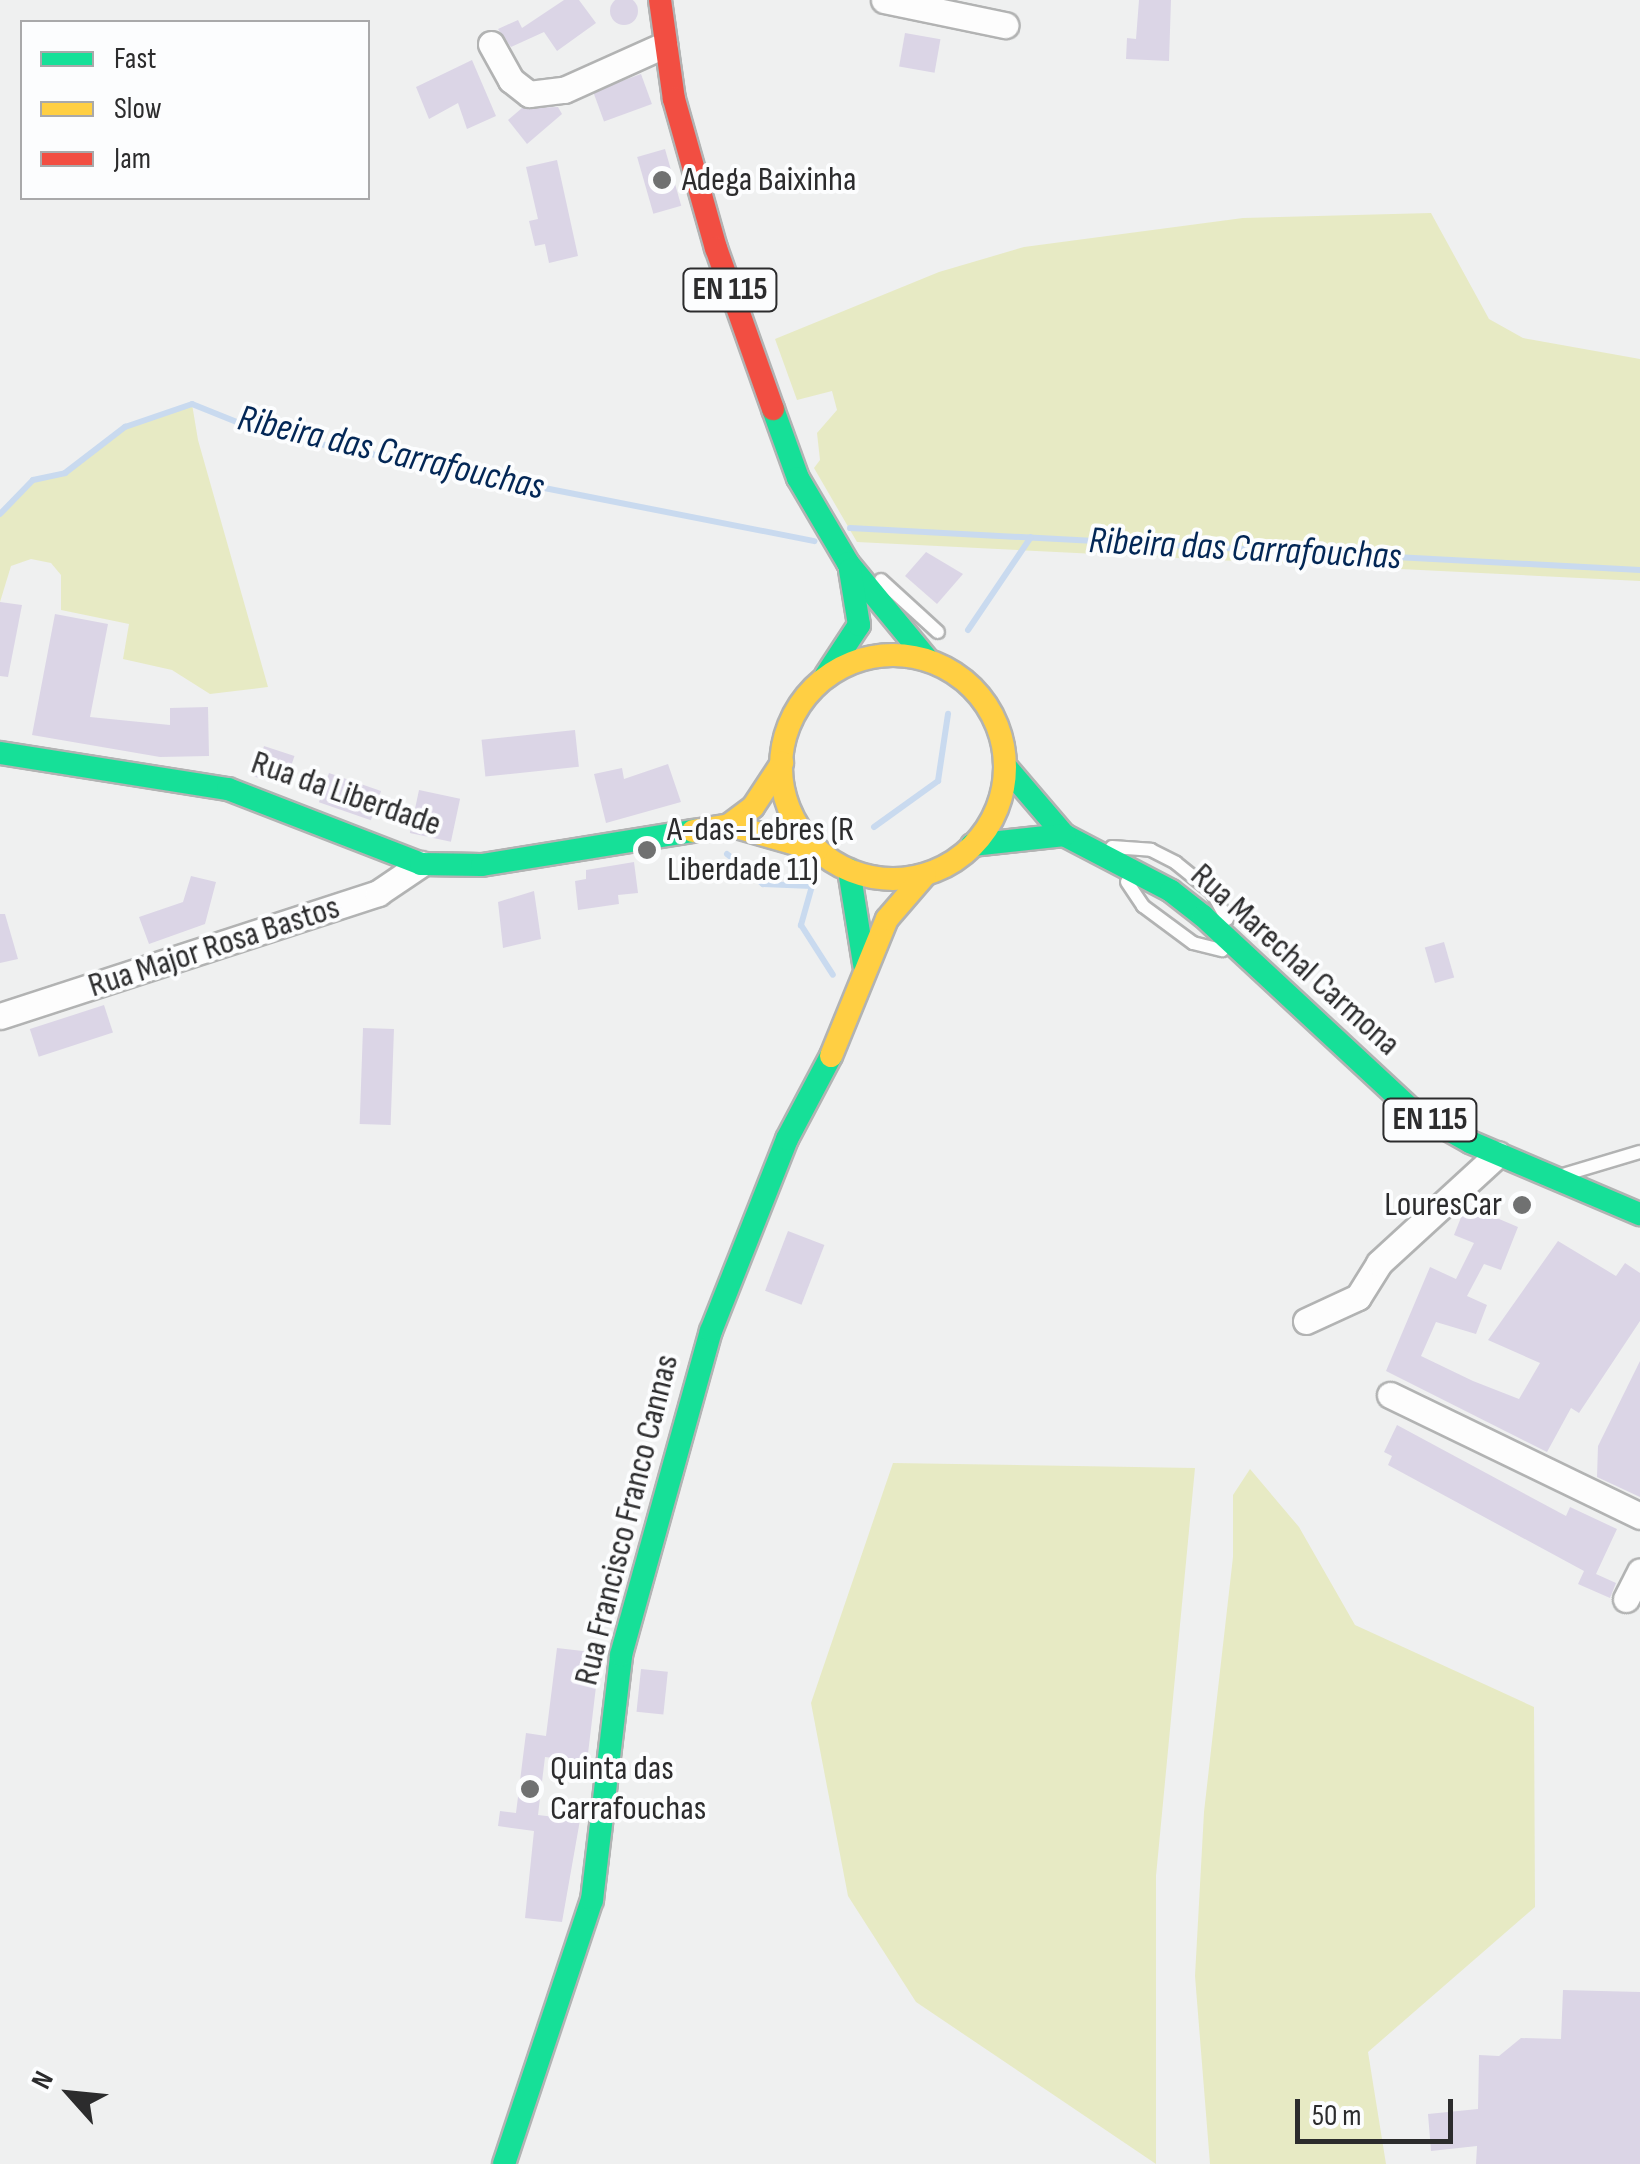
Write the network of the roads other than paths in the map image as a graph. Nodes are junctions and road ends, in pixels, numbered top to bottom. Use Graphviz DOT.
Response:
graph roads {
  1 [pos="660,0"];
  2 [pos="884,0"];
  3 [pos="1005,25"];
  4 [pos="491,44"];
  5 [pos="664,45"];
  6 [pos="848,563"];
  7 [pos="938,632"];
  8 [pos="927,659"];
  9 [pos="823,679"];
  10 [pos="0,753"];
  11 [pos="782,763"];
  12 [pos="1006,767"];
  13 [pos="728,825"];
  14 [pos="1064,836"];
  15 [pos="972,845"];
  16 [pos="1088,846"];
  17 [pos="817,850"];
  18 [pos="421,864"];
  19 [pos="849,870"];
  20 [pos="925,875"];
  21 [pos="1248,956"];
  22 [pos="865,970"];
  23 [pos="0,1016"];
  24 [pos="1640,1152"];
  25 [pos="1498,1154"];
  26 [pos="1556,1179"];
  27 [pos="1640,1214"];
  28 [pos="1306,1321"];
  29 [pos="1390,1396"];
  30 [pos="1640,1516"];
  31 [pos="1640,1570"];
  32 [pos="1626,1599"];
  33 [pos="504,2164"];
  1 -- 5 [label="main road, EN 115"];
  2 -- 3 [label="street"];
  4 -- 5 [label="street"];
  5 -- 6 [label="main road, EN 115"];
  6 -- 7 [label="lane"];
  6 -- 8 [label="main road, EN 115"];
  6 -- 9 [label="main road, EN 115"];
  8 -- 9 [label="main road, EN 115"];
  8 -- 12 [label="main road, EN 115"];
  9 -- 11 [label="main road, EN 115"];
  10 -- 18 [label="main road, Rua da Liberdade"];
  11 -- 13 [label="main road"];
  11 -- 17 [label="main road, EN 115"];
  12 -- 14 [label="main road, Rua Marechal Carmona / EN 115"];
  12 -- 15 [label="main road, EN 115"];
  13 -- 17 [label="main road, Rua da Liberdade"];
  13 -- 18 [label="main road, Rua da Liberdade"];
  14 -- 15 [label="main road, Rua Marechal Carmona / EN 115"];
  14 -- 16 [label="main road, Rua Marechal Carmona / EN 115"];
  15 -- 20 [label="main road, EN 115"];
  16 -- 21 [label="main road, Rua Marechal Carmona / EN 115"];
  16 -- 21 [label="lane"];
  17 -- 19 [label="main road, EN 115"];
  18 -- 23 [label="street, Rua Major Rosa Bastos"];
  19 -- 20 [label="main road, EN 115"];
  19 -- 22 [label="main road"];
  20 -- 22 [label="main road, Rua Francisco Franco Cannas"];
  21 -- 25 [label="main road, Rua Marechal Carmona / EN 115"];
  22 -- 33 [label="main road, Rua Francisco Franco Cannas"];
  24 -- 26 [label="lane"];
  25 -- 26 [label="main road, Rua Marechal Carmona / EN 115"];
  25 -- 28 [label="street"];
  26 -- 27 [label="main road, Rua Marechal Carmona / EN 115"];
  29 -- 30 [label="street"];
  31 -- 32 [label="street"];
}
